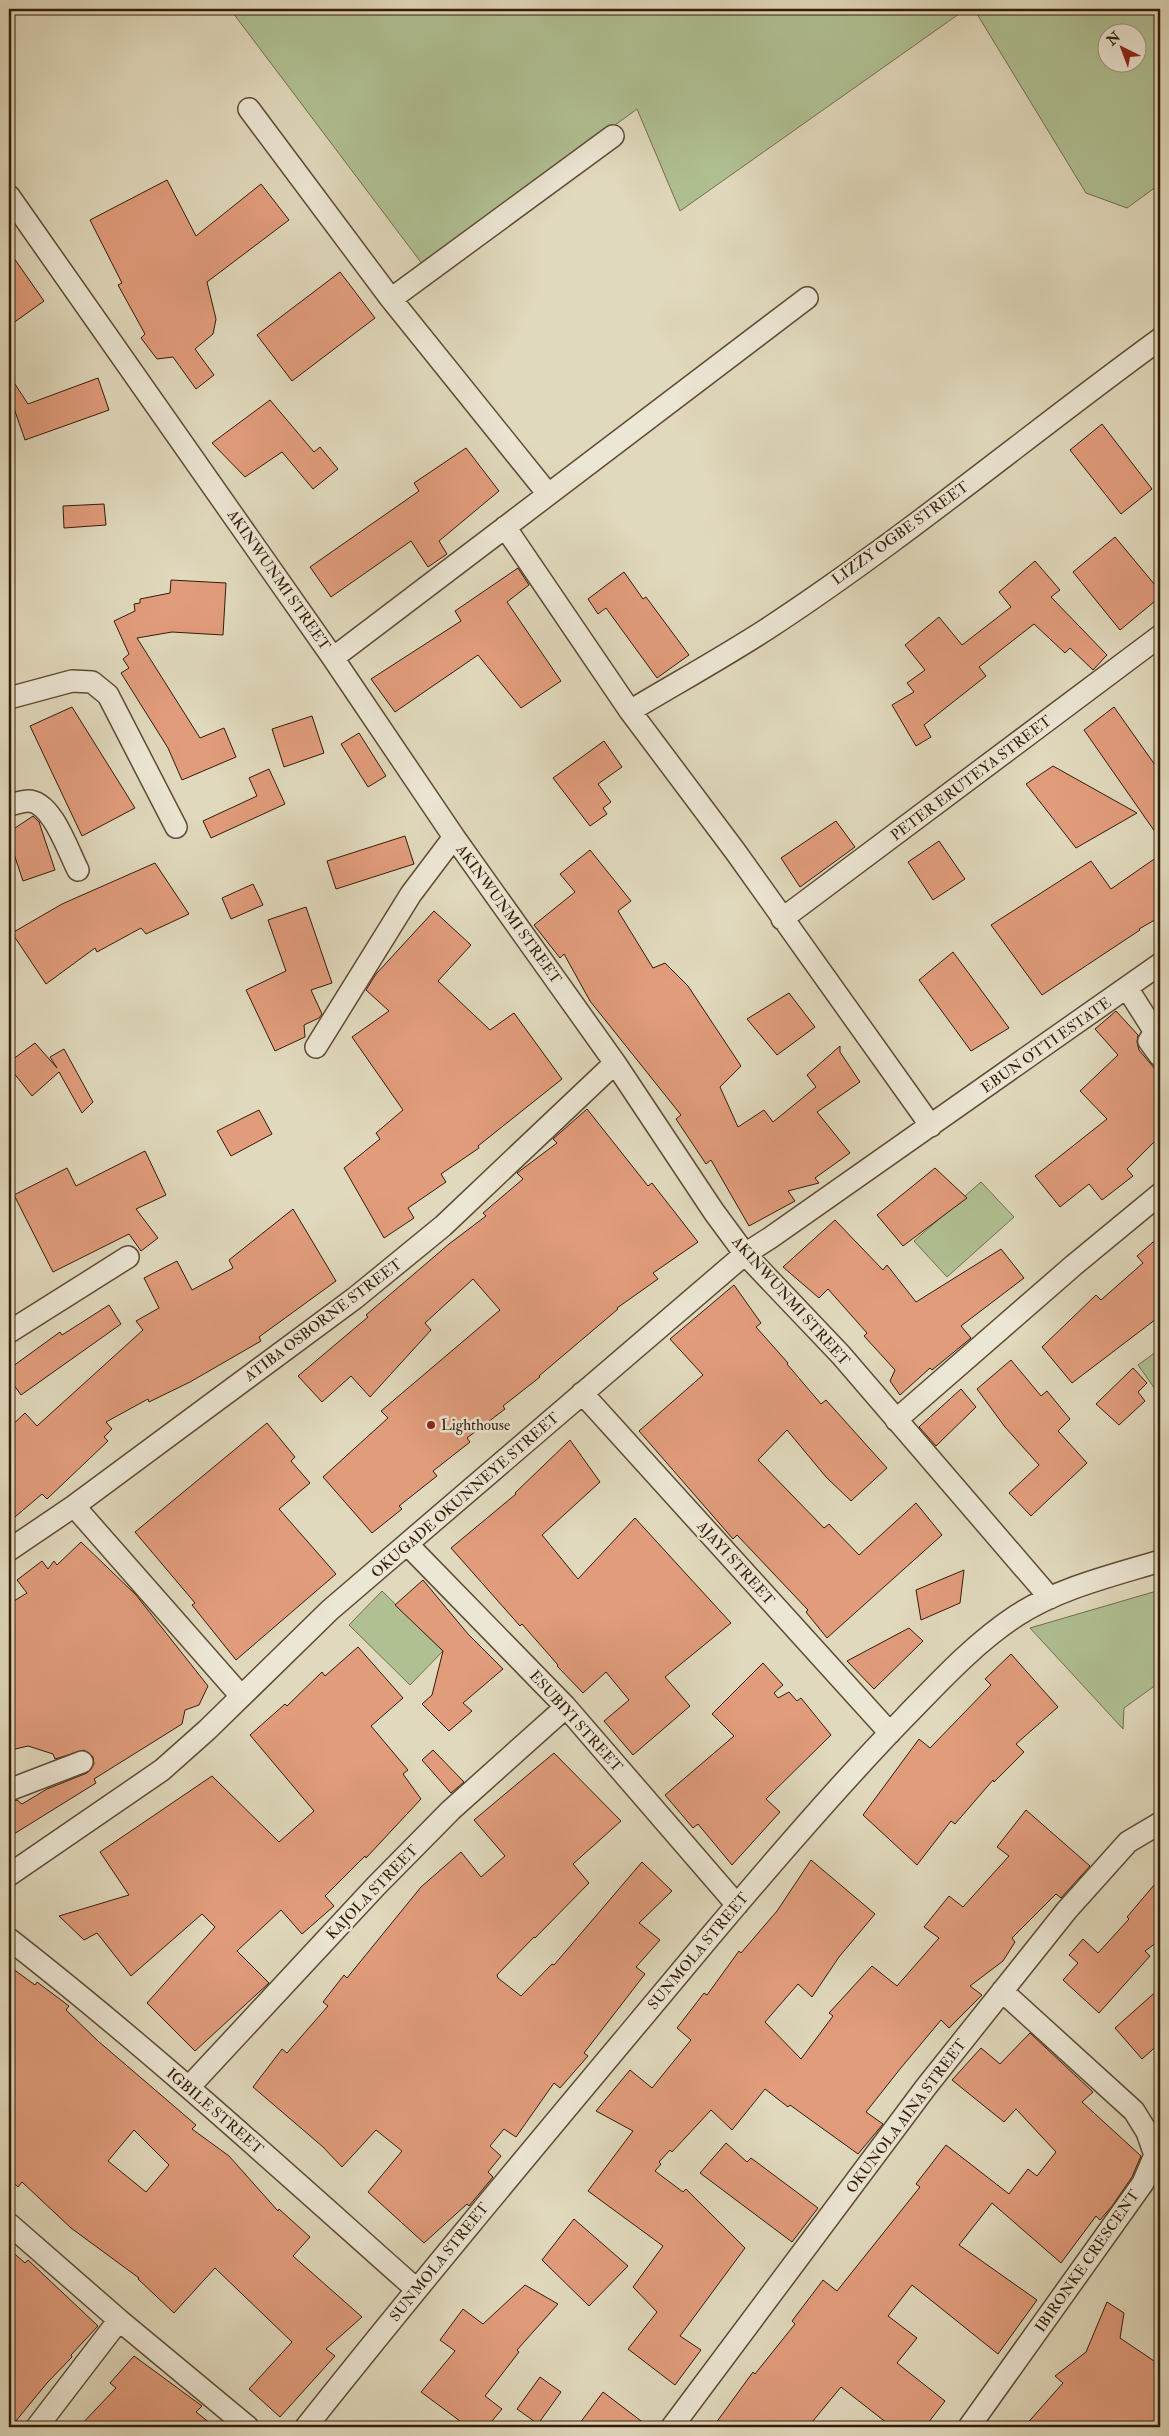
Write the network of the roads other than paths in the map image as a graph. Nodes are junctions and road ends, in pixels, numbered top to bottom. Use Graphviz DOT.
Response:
graph roads {
  1 [pos="249,109"];
  2 [pos="613,136"];
  3 [pos="9,196"];
  4 [pos="807,298"];
  5 [pos="391,299"];
  6 [pos="1160,339"];
  7 [pos="548,494"];
  8 [pos="505,527"];
  9 [pos="1160,636"];
  10 [pos="334,658"];
  11 [pos="9,698"];
  12 [pos="630,711"];
  13 [pos="9,805"];
  14 [pos="176,827"];
  15 [pos="454,837"];
  16 [pos="78,870"];
  17 [pos="782,920"];
  18 [pos="1160,964"];
  19 [pos="1127,988"];
  20 [pos="316,1047"];
  21 [pos="1160,1056"];
  22 [pos="615,1063"];
  23 [pos="931,1126"];
  24 [pos="1160,1194"];
  25 [pos="745,1254"];
  26 [pos="128,1257"];
  27 [pos="9,1332"];
  28 [pos="582,1393"];
  29 [pos="896,1420"];
  30 [pos="74,1506"];
  31 [pos="408,1545"];
  32 [pos="9,1550"];
  33 [pos="1160,1560"];
  34 [pos="1050,1598"];
  35 [pos="242,1696"];
  36 [pos="566,1707"];
  37 [pos="890,1733"];
  38 [pos="82,1762"];
  39 [pos="9,1790"];
  40 [pos="1160,1823"];
  41 [pos="9,1875"];
  42 [pos="737,1905"];
  43 [pos="9,1938"];
  44 [pos="1002,1991"];
  45 [pos="189,2087"];
  46 [pos="9,2224"];
  47 [pos="416,2289"];
  48 [pos="119,2320"];
  49 [pos="37,2427"];
  50 [pos="248,2427"];
  51 [pos="306,2427"];
  52 [pos="672,2427"];
  53 [pos="969,2427"];
  1 -- 5 [label="street"];
  2 -- 5 [label="street"];
  3 -- 10 [label="street, AKINWUNMI STREET"];
  4 -- 7 [label="street"];
  5 -- 7 [label="street"];
  6 -- 12 [label="street, LIZZY OGBE STREET"];
  7 -- 8 [label="street"];
  8 -- 10 [label="street"];
  8 -- 12 [label="street"];
  9 -- 17 [label="street, PETER ERUTEYA STREET"];
  10 -- 15 [label="street, AKINWUNMI STREET"];
  11 -- 14 [label="street"];
  12 -- 17 [label="street"];
  13 -- 16 [label="street"];
  15 -- 20 [label="street"];
  15 -- 22 [label="street, AKINWUNMI STREET"];
  17 -- 23 [label="street"];
  18 -- 19 [label="street, EBUN OTTI ESTATE"];
  19 -- 21 [label="street"];
  19 -- 23 [label="street, EBUN OTTI ESTATE"];
  22 -- 25 [label="street, AKINWUNMI STREET"];
  22 -- 30 [label="street, ATIBA OSBORNE STREET"];
  23 -- 25 [label="street, OKUGADE OKUNNEYE STREET"];
  24 -- 29 [label="street"];
  25 -- 28 [label="street, OKUGADE OKUNNEYE STREET"];
  25 -- 29 [label="street, AKINWUNMI STREET"];
  26 -- 27 [label="street"];
  28 -- 31 [label="street, OKUGADE OKUNNEYE STREET"];
  28 -- 37 [label="street, AJAYI STREET"];
  29 -- 34 [label="street, AKINWUNMI STREET"];
  30 -- 32 [label="street, ATIBA OSBORNE STREET"];
  30 -- 35 [label="street"];
  31 -- 35 [label="street, OKUGADE OKUNNEYE STREET"];
  31 -- 36 [label="street, ESUBIYI STREET"];
  33 -- 34 [label="street, SUNMOLA STREET"];
  34 -- 37 [label="street, SUNMOLA STREET"];
  35 -- 41 [label="street, OKUGADE OKUNNEYE STREET"];
  36 -- 42 [label="street, ESUBIYI STREET"];
  36 -- 45 [label="street, KAJOLA STREET"];
  37 -- 42 [label="street, SUNMOLA STREET"];
  38 -- 39 [label="street"];
  40 -- 44 [label="street, OKUNOLA AINA STREET"];
  42 -- 47 [label="street, SUNMOLA STREET"];
  43 -- 45 [label="street, IGBILE STREET"];
  44 -- 52 [label="street, OKUNOLA AINA STREET"];
  44 -- 53 [label="street, IBIRONKE CRESCENT"];
  45 -- 47 [label="street, IGBILE STREET"];
  46 -- 48 [label="street"];
  47 -- 51 [label="street, SUNMOLA STREET"];
  48 -- 49 [label="street"];
  48 -- 50 [label="street"];
}
